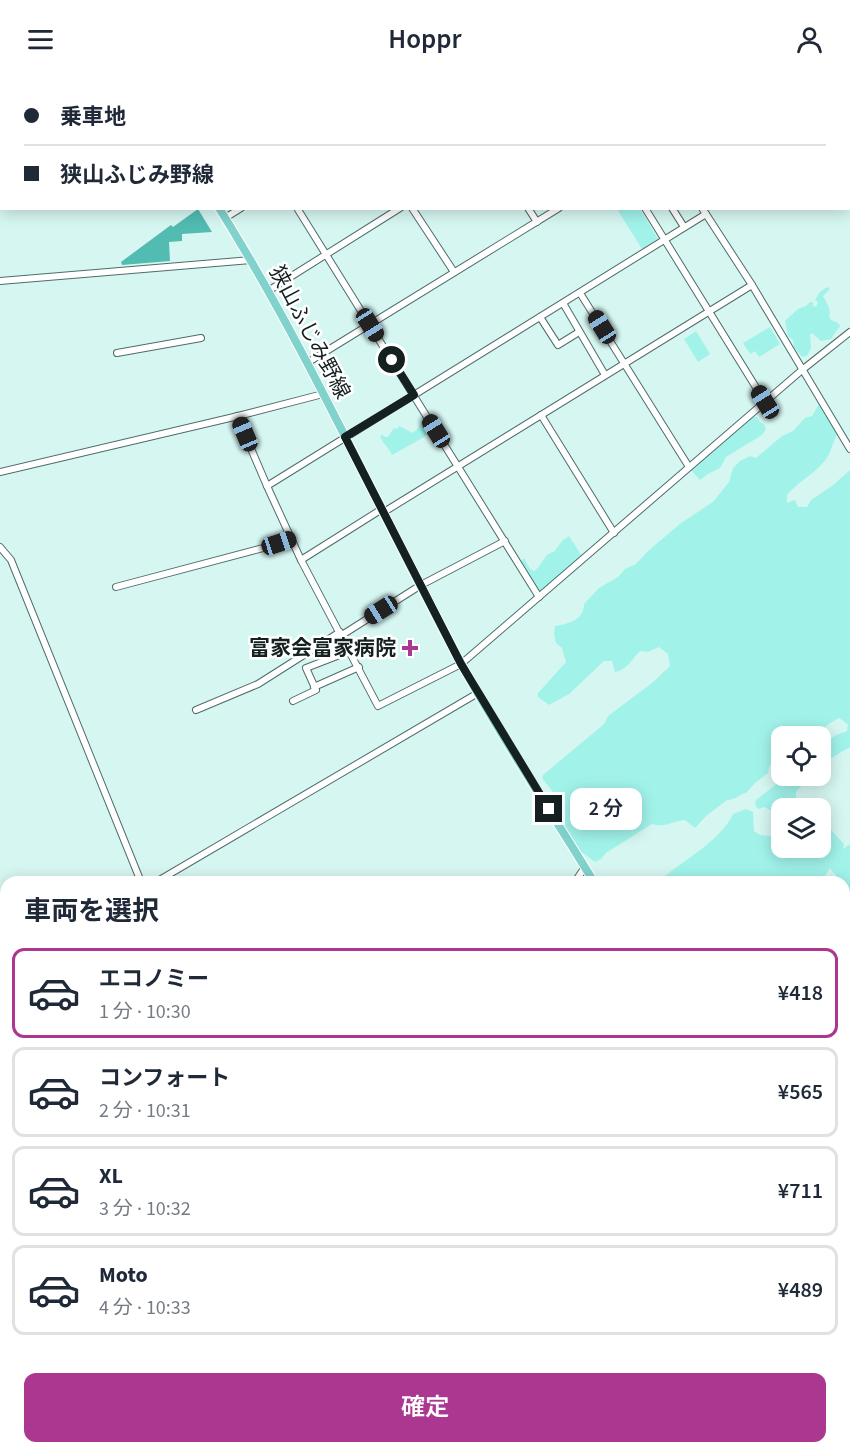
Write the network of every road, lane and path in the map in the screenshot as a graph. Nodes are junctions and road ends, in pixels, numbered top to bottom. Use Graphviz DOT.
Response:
graph roads {
  1 [pos="220,210"];
  2 [pos="239,210"];
  3 [pos="298,210"];
  4 [pos="397,210"];
  5 [pos="413,210"];
  6 [pos="529,210"];
  7 [pos="556,210"];
  8 [pos="646,210"];
  9 [pos="673,210"];
  10 [pos="704,211"];
  11 [pos="225,218"];
  12 [pos="537,222"];
  13 [pos="684,227"];
  14 [pos="664,240"];
  15 [pos="326,254"];
  16 [pos="251,260"];
  17 [pos="454,272"];
  18 [pos="0,281"];
  19 [pos="752,285"];
  20 [pos="268,291"];
  21 [pos="580,292"];
  22 [pos="562,303"];
  23 [pos="709,311"];
  24 [pos="540,317"];
  25 [pos="370,325"];
  26 [pos="579,332"];
  27 [pos="850,332"];
  28 [pos="201,338"];
  29 [pos="117,353"];
  30 [pos="624,362"];
  31 [pos="307,363"];
  32 [pos="802,370"];
  33 [pos="604,375"];
  34 [pos="323,394"];
  35 [pos="414,395"];
  36 [pos="765,402"];
  37 [pos="541,415"];
  38 [pos="237,416"];
  39 [pos="345,437"];
  40 [pos="850,449"];
  41 [pos="458,466"];
  42 [pos="689,467"];
  43 [pos="0,472"];
  44 [pos="267,486"];
  45 [pos="383,511"];
  46 [pos="614,533"];
  47 [pos="291,539"];
  48 [pos="505,542"];
  49 [pos="0,547"];
  50 [pos="302,560"];
  51 [pos="421,585"];
  52 [pos="116,587"];
  53 [pos="538,597"];
  54 [pos="341,634"];
  55 [pos="350,651"];
  56 [pos="301,658"];
  57 [pos="461,664"];
  58 [pos="306,668"];
  59 [pos="358,668"];
  60 [pos="314,687"];
  61 [pos="478,693"];
  62 [pos="292,701"];
  63 [pos="196,710"];
  64 [pos="585,867"];
  65 [pos="139,876"];
  66 [pos="166,876"];
  67 [pos="579,876"];
  68 [pos="590,876"];
  1 -- 11 [label="main road, 狭山ふじみ野線"];
  2 -- 11 [label="street"];
  3 -- 15 [label="street"];
  4 -- 15 [label="street"];
  5 -- 17 [label="street"];
  6 -- 12 [label="street"];
  7 -- 12 [label="street"];
  8 -- 14 [label="street"];
  9 -- 13 [label="street"];
  10 -- 13 [label="street"];
  10 -- 19 [label="street"];
  11 -- 16 [label="main road, 狭山ふじみ野線"];
  12 -- 17 [label="street"];
  13 -- 14 [label="street"];
  14 -- 21 [label="street"];
  14 -- 23 [label="street"];
  15 -- 20 [label="street"];
  15 -- 25 [label="street"];
  16 -- 18 [label="street"];
  16 -- 20 [label="main road, 狭山ふじみ野線"];
  17 -- 25 [label="street"];
  19 -- 23 [label="street"];
  19 -- 32 [label="street"];
  20 -- 31 [label="main road, 狭山ふじみ野線"];
  21 -- 22 [label="street"];
  21 -- 30 [label="street"];
  22 -- 24 [label="street"];
  22 -- 26 [label="street"];
  23 -- 30 [label="street"];
  23 -- 36 [label="street"];
  24 -- 26 [label="street"];
  24 -- 35 [label="street"];
  25 -- 31 [label="street"];
  25 -- 35 [label="street"];
  26 -- 33 [label="street"];
  27 -- 32 [label="street"];
  28 -- 29 [label="street"];
  30 -- 33 [label="street"];
  30 -- 42 [label="street"];
  31 -- 34 [label="main road, 狭山ふじみ野線"];
  32 -- 36 [label="street"];
  32 -- 40 [label="street"];
  33 -- 37 [label="street"];
  34 -- 38 [label="street"];
  34 -- 39 [label="main road, 狭山ふじみ野線"];
  35 -- 39 [label="street"];
  35 -- 41 [label="street"];
  36 -- 42 [label="street"];
  37 -- 41 [label="street"];
  37 -- 46 [label="street"];
  38 -- 43 [label="street"];
  38 -- 44 [label="street"];
  39 -- 44 [label="street"];
  39 -- 45 [label="main road, 狭山ふじみ野線"];
  41 -- 45 [label="street"];
  41 -- 48 [label="street"];
  42 -- 46 [label="street"];
  44 -- 47 [label="street"];
  45 -- 50 [label="street"];
  45 -- 51 [label="main road, 狭山ふじみ野線"];
  46 -- 53 [label="street"];
  47 -- 50 [label="street"];
  47 -- 52 [label="street"];
  48 -- 51 [label="street"];
  48 -- 53 [label="street"];
  49 -- 65 [label="street"];
  50 -- 54 [label="street"];
  51 -- 54 [label="street"];
  51 -- 57 [label="main road, 狭山ふじみ野線"];
  53 -- 57 [label="street"];
  54 -- 55 [label="street"];
  54 -- 56 [label="street"];
  55 -- 58 [label="street"];
  55 -- 59 [label="street"];
  56 -- 58 [label="street"];
  56 -- 63 [label="street"];
  57 -- 59 [label="street"];
  57 -- 61 [label="main road, 狭山ふじみ野線"];
  58 -- 60 [label="street"];
  59 -- 60 [label="street"];
  60 -- 62 [label="street"];
  61 -- 64 [label="main road, 狭山ふじみ野線"];
  61 -- 66 [label="street"];
  64 -- 67 [label="street"];
  64 -- 68 [label="main road, 狭山ふじみ野線"];
}
